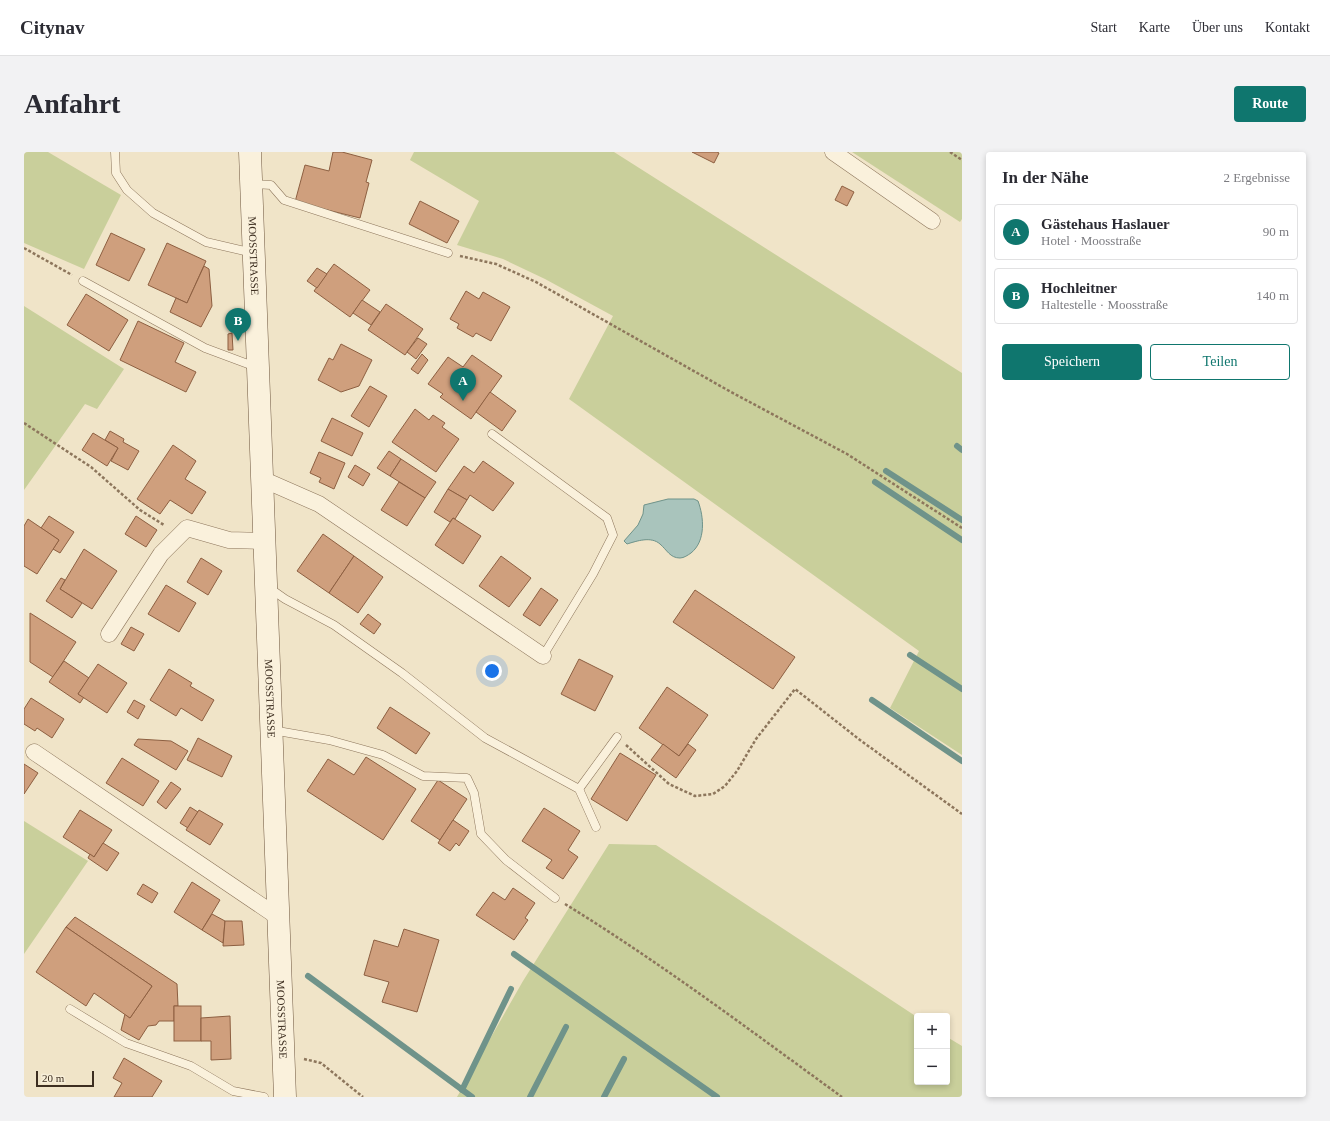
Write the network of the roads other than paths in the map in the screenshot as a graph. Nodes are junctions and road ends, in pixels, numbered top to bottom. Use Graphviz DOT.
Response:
graph roads {
  1 [pos="115,152"];
  2 [pos="250,152"];
  3 [pos="833,152"];
  4 [pos="252,184"];
  5 [pos="932,222"];
  6 [pos="254,253"];
  7 [pos="448,253"];
  8 [pos="83,281"];
  9 [pos="258,368"];
  10 [pos="492,434"];
  11 [pos="262,479"];
  12 [pos="265,541"];
  13 [pos="266,586"];
  14 [pos="109,634"];
  15 [pos="543,656"];
  16 [pos="272,729"];
  17 [pos="617,737"];
  18 [pos="34,752"];
  19 [pos="579,789"];
  20 [pos="596,827"];
  21 [pos="555,898"];
  22 [pos="278,918"];
  23 [pos="70,1009"];
  24 [pos="264,1097"];
  25 [pos="285,1097"];
  1 -- 6 [label="lane"];
  2 -- 4 [label="street, MOOSSTRASSE"];
  3 -- 5 [label="street"];
  4 -- 6 [label="street, MOOSSTRASSE"];
  4 -- 7 [label="lane"];
  6 -- 9 [label="street, MOOSSTRASSE"];
  8 -- 9 [label="lane"];
  9 -- 11 [label="street, MOOSSTRASSE"];
  10 -- 15 [label="lane"];
  11 -- 12 [label="street, MOOSSTRASSE"];
  11 -- 15 [label="street"];
  12 -- 13 [label="street, MOOSSTRASSE"];
  12 -- 14 [label="street"];
  13 -- 16 [label="street, MOOSSTRASSE"];
  13 -- 19 [label="lane"];
  16 -- 21 [label="lane"];
  16 -- 22 [label="street, MOOSSTRASSE"];
  17 -- 19 [label="lane"];
  18 -- 22 [label="street"];
  19 -- 20 [label="lane"];
  22 -- 25 [label="street, MOOSSTRASSE"];
  23 -- 24 [label="lane"];
}
